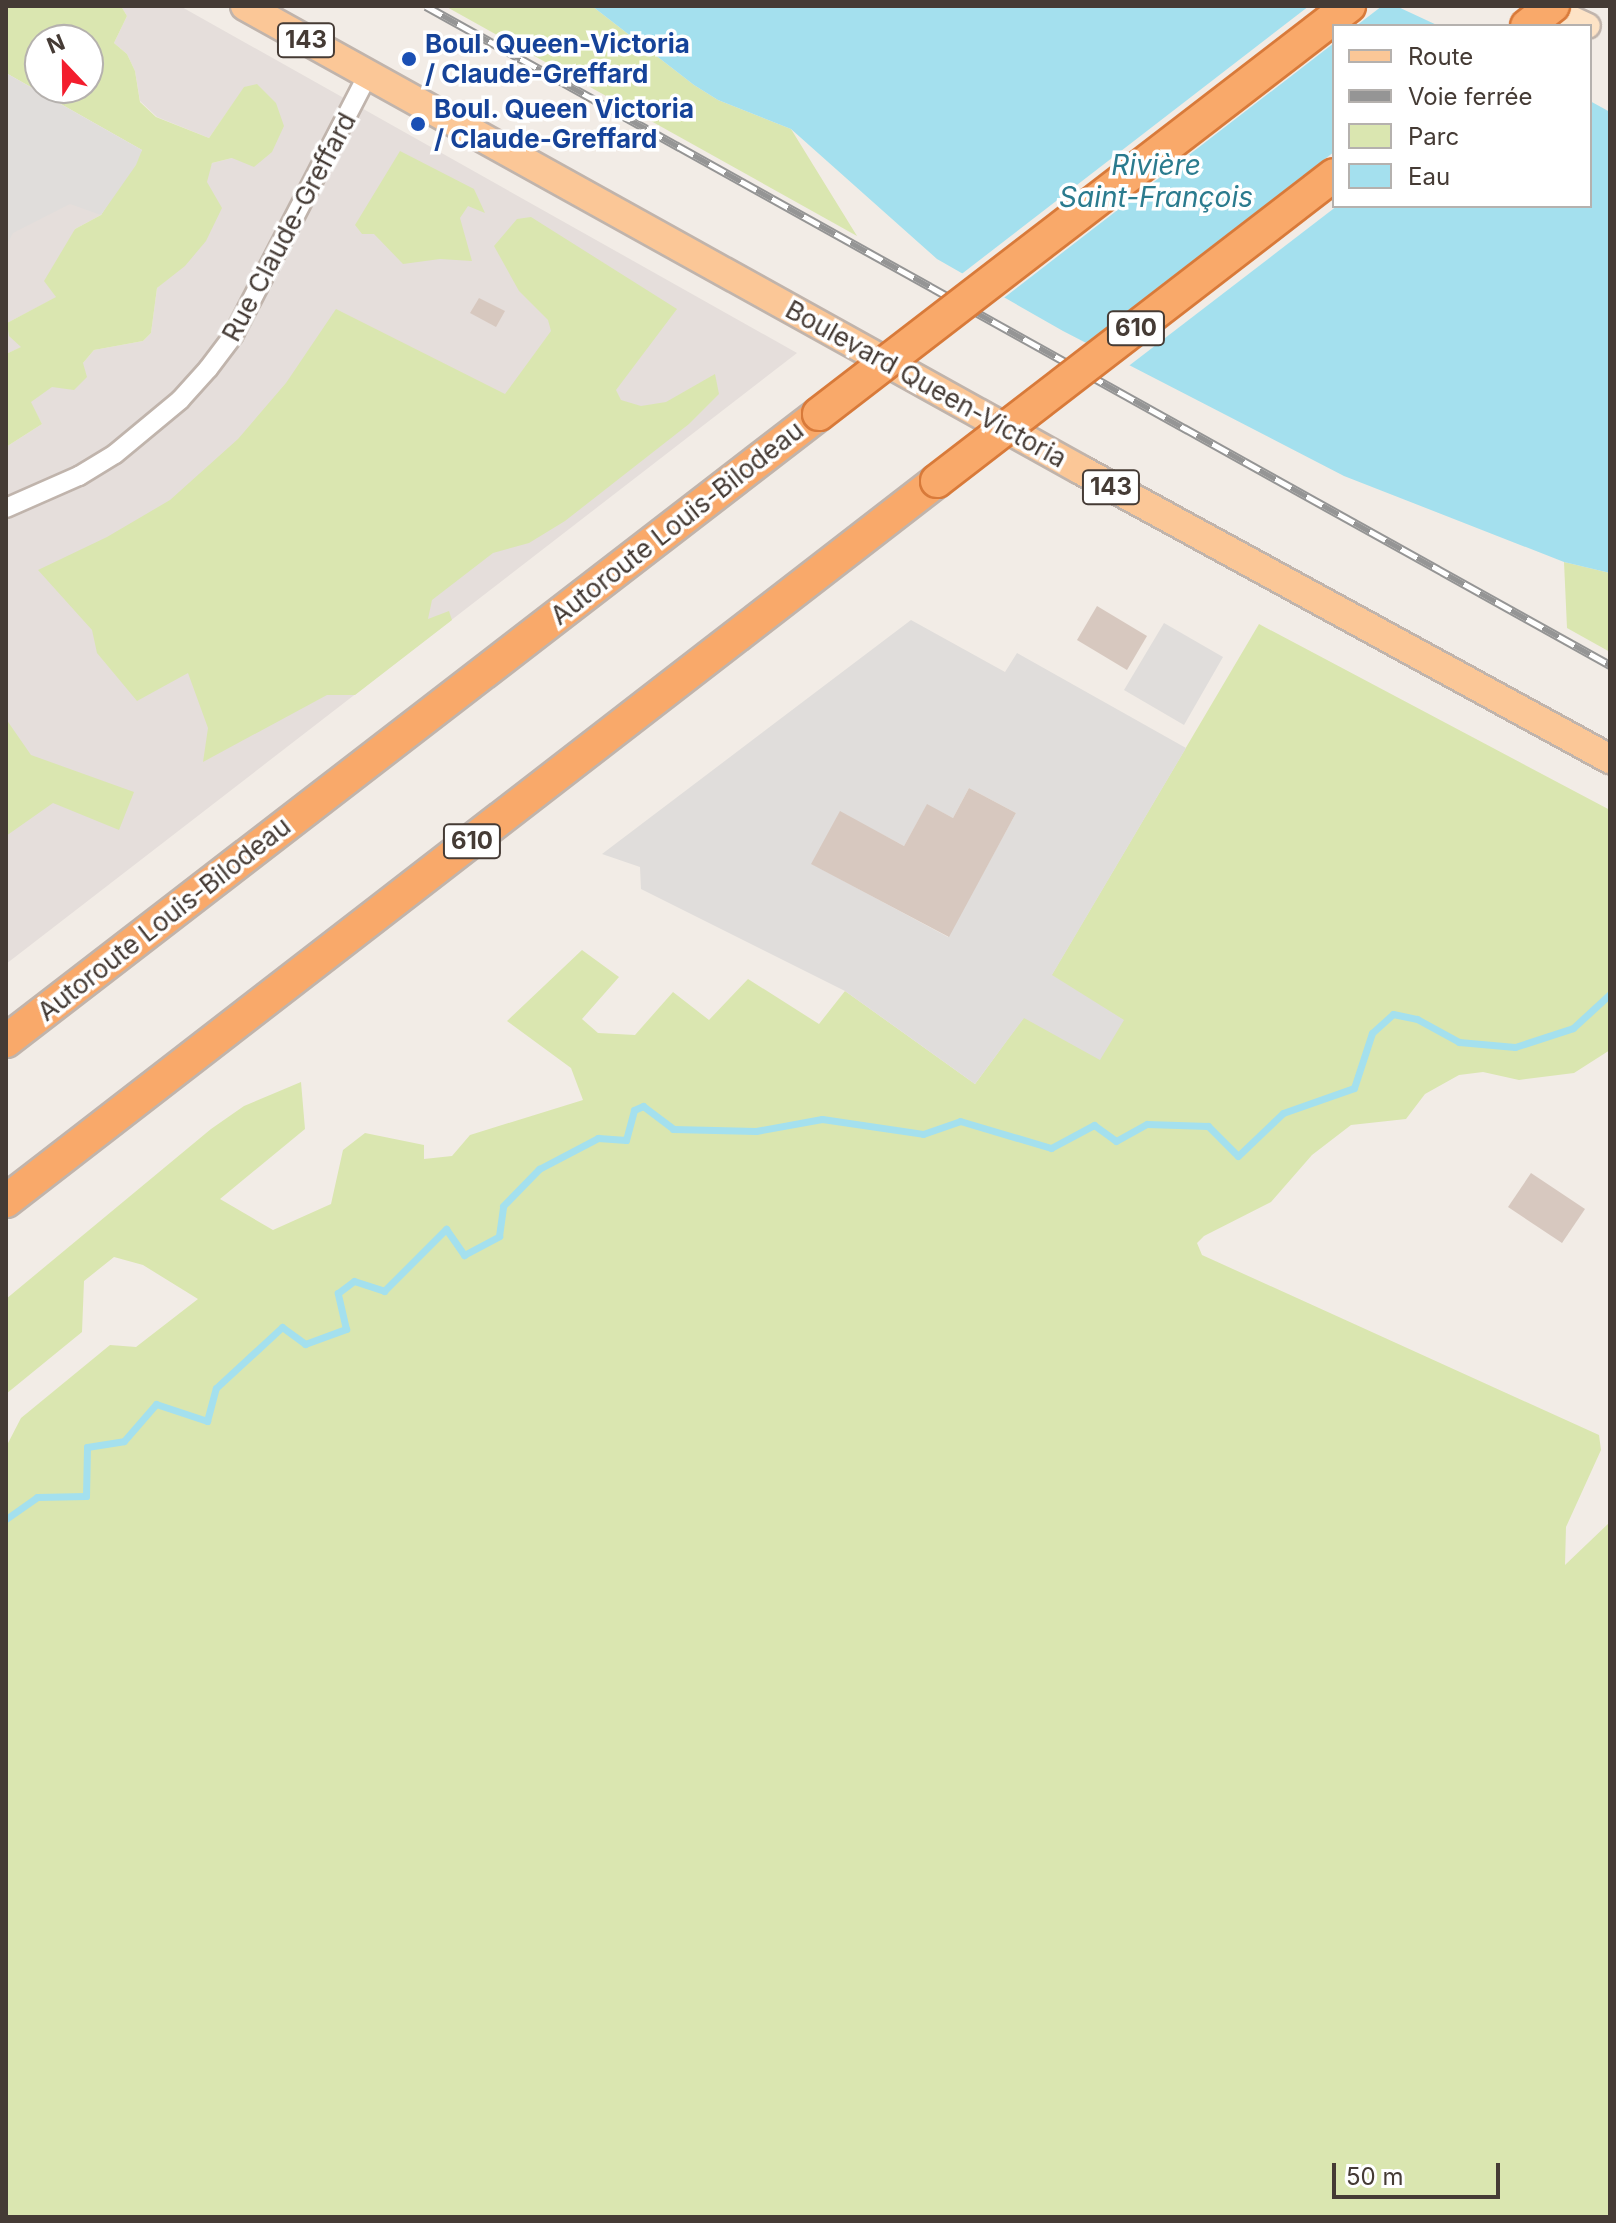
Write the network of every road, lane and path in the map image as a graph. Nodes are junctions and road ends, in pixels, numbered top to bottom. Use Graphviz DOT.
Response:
graph roads {
  1 [pos="245,6"];
  2 [pos="1349,6"];
  3 [pos="1545,6"];
  4 [pos="1553,6"];
  5 [pos="1530,24"];
  6 [pos="1585,24"];
  7 [pos="368,74"];
  8 [pos="1332,177"];
  9 [pos="6,508"];
  10 [pos="1610,759"];
  11 [pos="6,1041"];
  12 [pos="6,1201"];
  1 -- 7 [label="main road, Boulevard Queen-Victoria / 143"];
  2 -- 11 [label="highway, Autoroute Louis-Bilodeau, bridge"];
  3 -- 6 [label="street"];
  4 -- 5 [label="highway, bridge"];
  7 -- 9 [label="street, Rue Claude-Greffard"];
  7 -- 10 [label="main road, Boulevard Queen-Victoria / 143"];
  8 -- 12 [label="highway, 610, bridge"];
}
